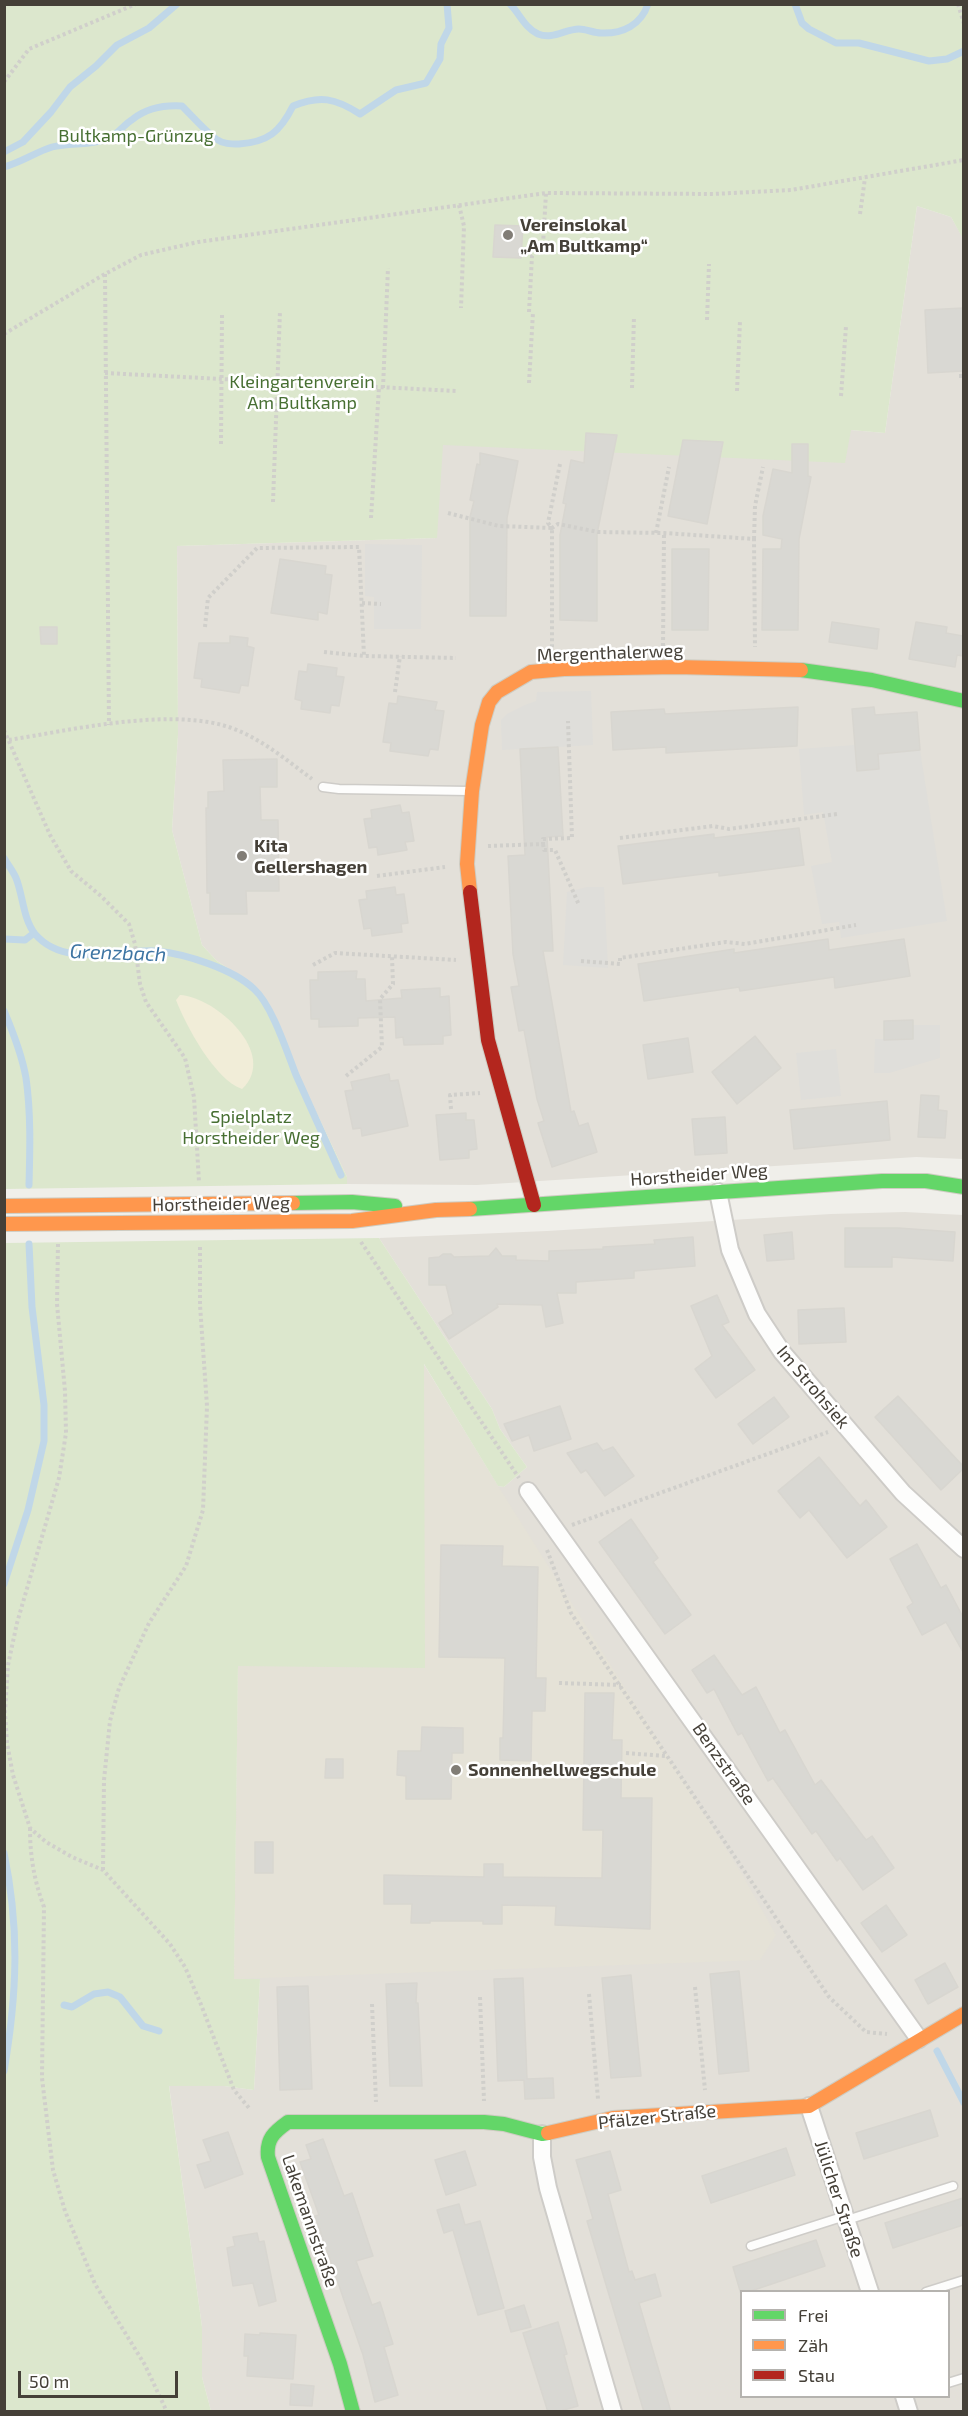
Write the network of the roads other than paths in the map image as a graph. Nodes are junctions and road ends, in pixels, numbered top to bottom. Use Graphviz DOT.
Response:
graph roads {
  1 [pos="963,701"];
  2 [pos="323,786"];
  3 [pos="472,791"];
  4 [pos="963,1187"];
  5 [pos="718,1192"];
  6 [pos="534,1205"];
  7 [pos="4,1206"];
  8 [pos="436,1210"];
  9 [pos="4,1224"];
  10 [pos="528,1491"];
  11 [pos="963,1549"];
  12 [pos="963,2014"];
  13 [pos="919,2039"];
  14 [pos="809,2106"];
  15 [pos="542,2134"];
  16 [pos="953,2186"];
  17 [pos="846,2218"];
  18 [pos="751,2246"];
  19 [pos="963,2280"];
  20 [pos="869,2290"];
  21 [pos="932,2290"];
  22 [pos="353,2412"];
  23 [pos="613,2412"];
  1 -- 3 [label="street, Mergenthalerweg"];
  2 -- 3 [label="lane"];
  3 -- 6 [label="street, Mergenthalerweg"];
  4 -- 5 [label="street, Horstheider Weg"];
  5 -- 6 [label="street, Horstheider Weg"];
  5 -- 11 [label="street, Im Strohsiek"];
  6 -- 8 [label="street, Horstheider Weg"];
  7 -- 8 [label="street, Horstheider Weg"];
  8 -- 9 [label="street, Horstheider Weg"];
  10 -- 13 [label="street, Benzstraße"];
  12 -- 13 [label="street, Pfälzer Straße"];
  13 -- 14 [label="street, Pfälzer Straße"];
  14 -- 15 [label="street, Pfälzer Straße"];
  14 -- 17 [label="street, Jülicher Straße"];
  15 -- 22 [label="street, Lakemannstraße"];
  15 -- 23 [label="street"];
  16 -- 17 [label="lane"];
  17 -- 18 [label="lane"];
  17 -- 20 [label="street, Jülicher Straße"];
  19 -- 21 [label="lane"];
}
